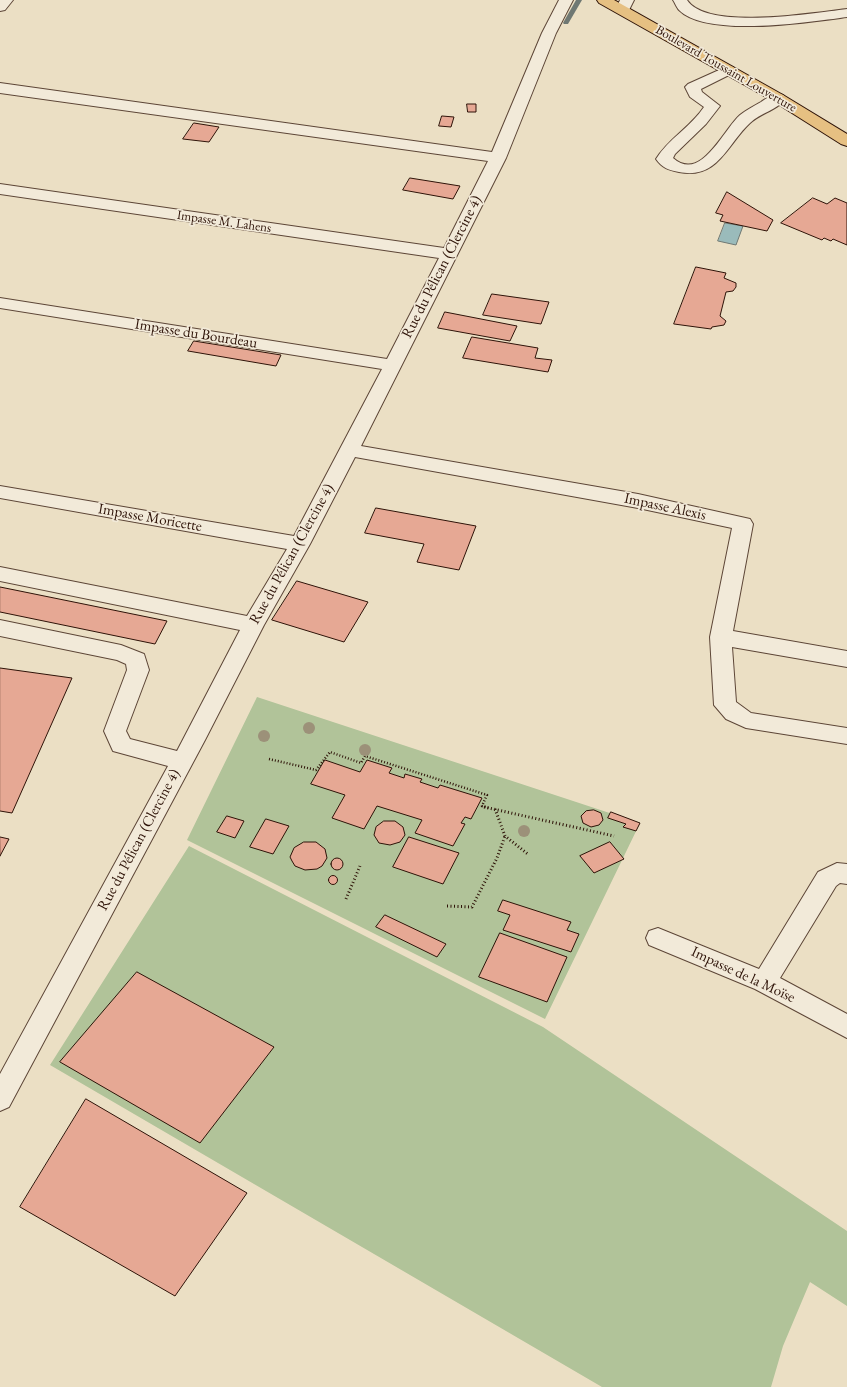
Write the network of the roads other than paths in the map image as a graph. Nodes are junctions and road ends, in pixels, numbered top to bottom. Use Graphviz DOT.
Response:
graph roads {
  1 [pos="6,0"];
  2 [pos="566,0"];
  3 [pos="604,0"];
  4 [pos="680,0"];
  5 [pos="625,5"];
  6 [pos="0,7"];
  7 [pos="847,13"];
  8 [pos="728,70"];
  9 [pos="0,88"];
  10 [pos="778,98"];
  11 [pos="847,141"];
  12 [pos="498,158"];
  13 [pos="0,189"];
  14 [pos="448,254"];
  15 [pos="0,304"];
  16 [pos="393,365"];
  17 [pos="348,450"];
  18 [pos="0,492"];
  19 [pos="300,544"];
  20 [pos="0,574"];
  21 [pos="253,624"];
  22 [pos="0,628"];
  23 [pos="721,637"];
  24 [pos="847,659"];
  25 [pos="847,736"];
  26 [pos="182,761"];
  27 [pos="847,874"];
  28 [pos="658,938"];
  29 [pos="764,982"];
  30 [pos="847,1027"];
  31 [pos="0,1099"];
  1 -- 6 [label="street"];
  2 -- 12 [label="street, Rue du Pélican (Clercine 4)"];
  3 -- 5 [label="main road, Boulevard Toussaint Louverture"];
  4 -- 7 [label="street"];
  5 -- 8 [label="main road, Boulevard Toussaint Louverture"];
  8 -- 10 [label="main road, Boulevard Toussaint Louverture"];
  8 -- 10 [label="street"];
  9 -- 12 [label="street"];
  10 -- 11 [label="main road, Boulevard Toussaint Louverture"];
  12 -- 14 [label="street, Rue du Pélican (Clercine 4)"];
  13 -- 14 [label="street, Impasse M. Lahens"];
  14 -- 16 [label="street, Rue du Pélican (Clercine 4)"];
  15 -- 16 [label="street, Impasse du Bourdeau"];
  16 -- 17 [label="street, Rue du Pélican (Clercine 4)"];
  17 -- 19 [label="street, Rue du Pélican (Clercine 4)"];
  17 -- 23 [label="street, Impasse Alexis"];
  18 -- 19 [label="street, Impasse Moricette"];
  19 -- 21 [label="street, Rue du Pélican (Clercine 4)"];
  20 -- 21 [label="street"];
  21 -- 26 [label="street, Rue du Pélican (Clercine 4)"];
  22 -- 26 [label="street"];
  23 -- 24 [label="street"];
  23 -- 25 [label="street"];
  26 -- 31 [label="street, Rue du Pélican (Clercine 4)"];
  27 -- 29 [label="street"];
  28 -- 29 [label="street, Impasse de la Moïse"];
  29 -- 30 [label="street, Impasse de la Moïse"];
}
